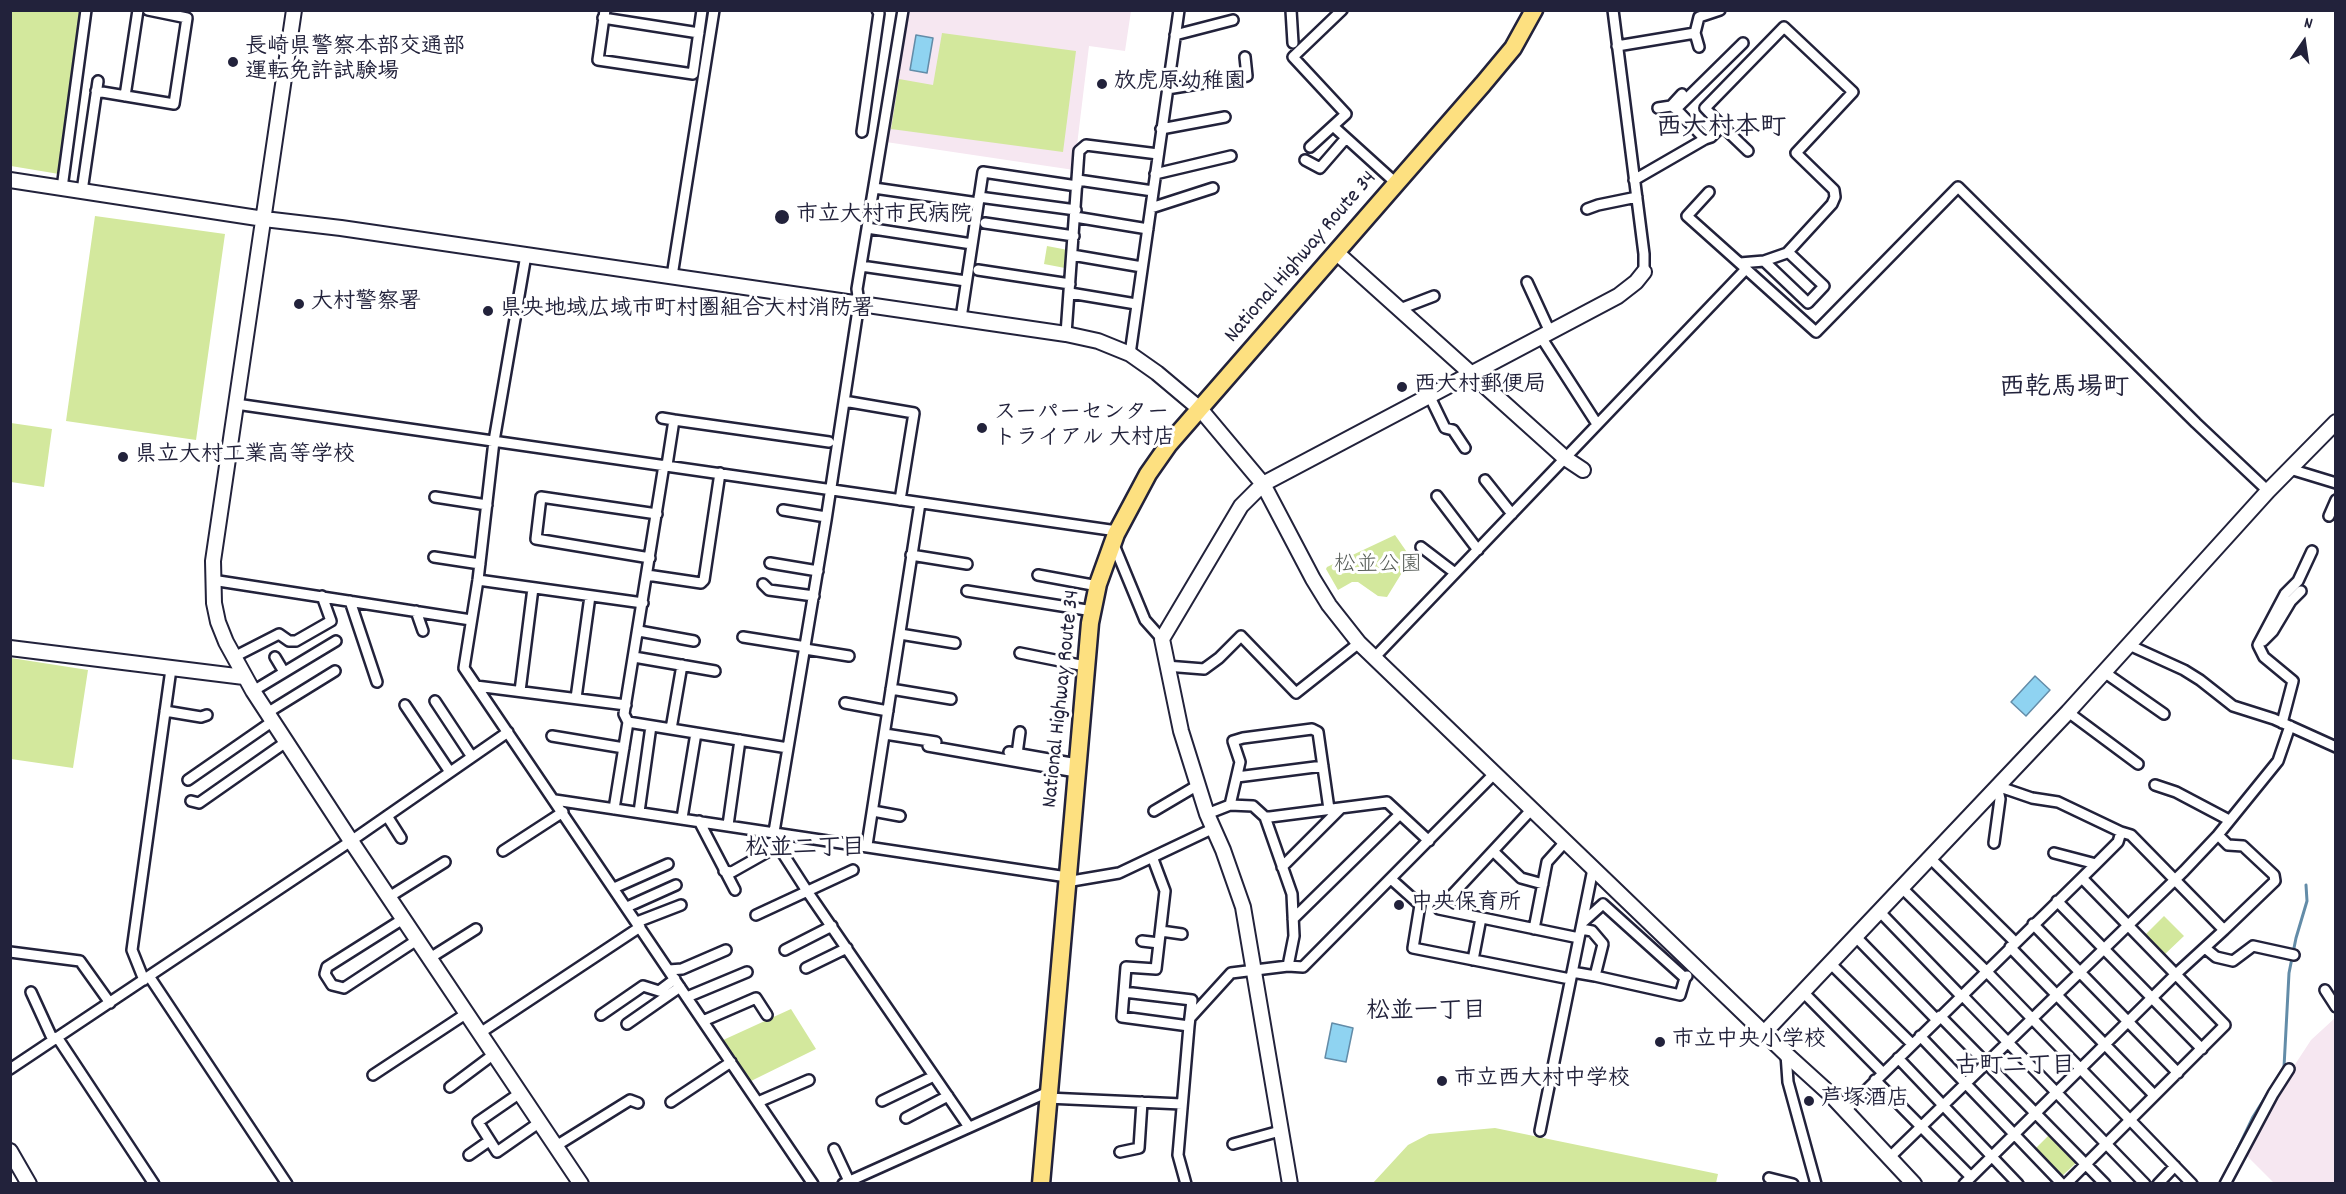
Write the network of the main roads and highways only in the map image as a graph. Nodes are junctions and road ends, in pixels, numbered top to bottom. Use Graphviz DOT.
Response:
graph roads {
  1 [pos="1534,10"];
  2 [pos="1041,1184"];
  1 -- 2 [label="highway, National Highway Route 34"];
}
